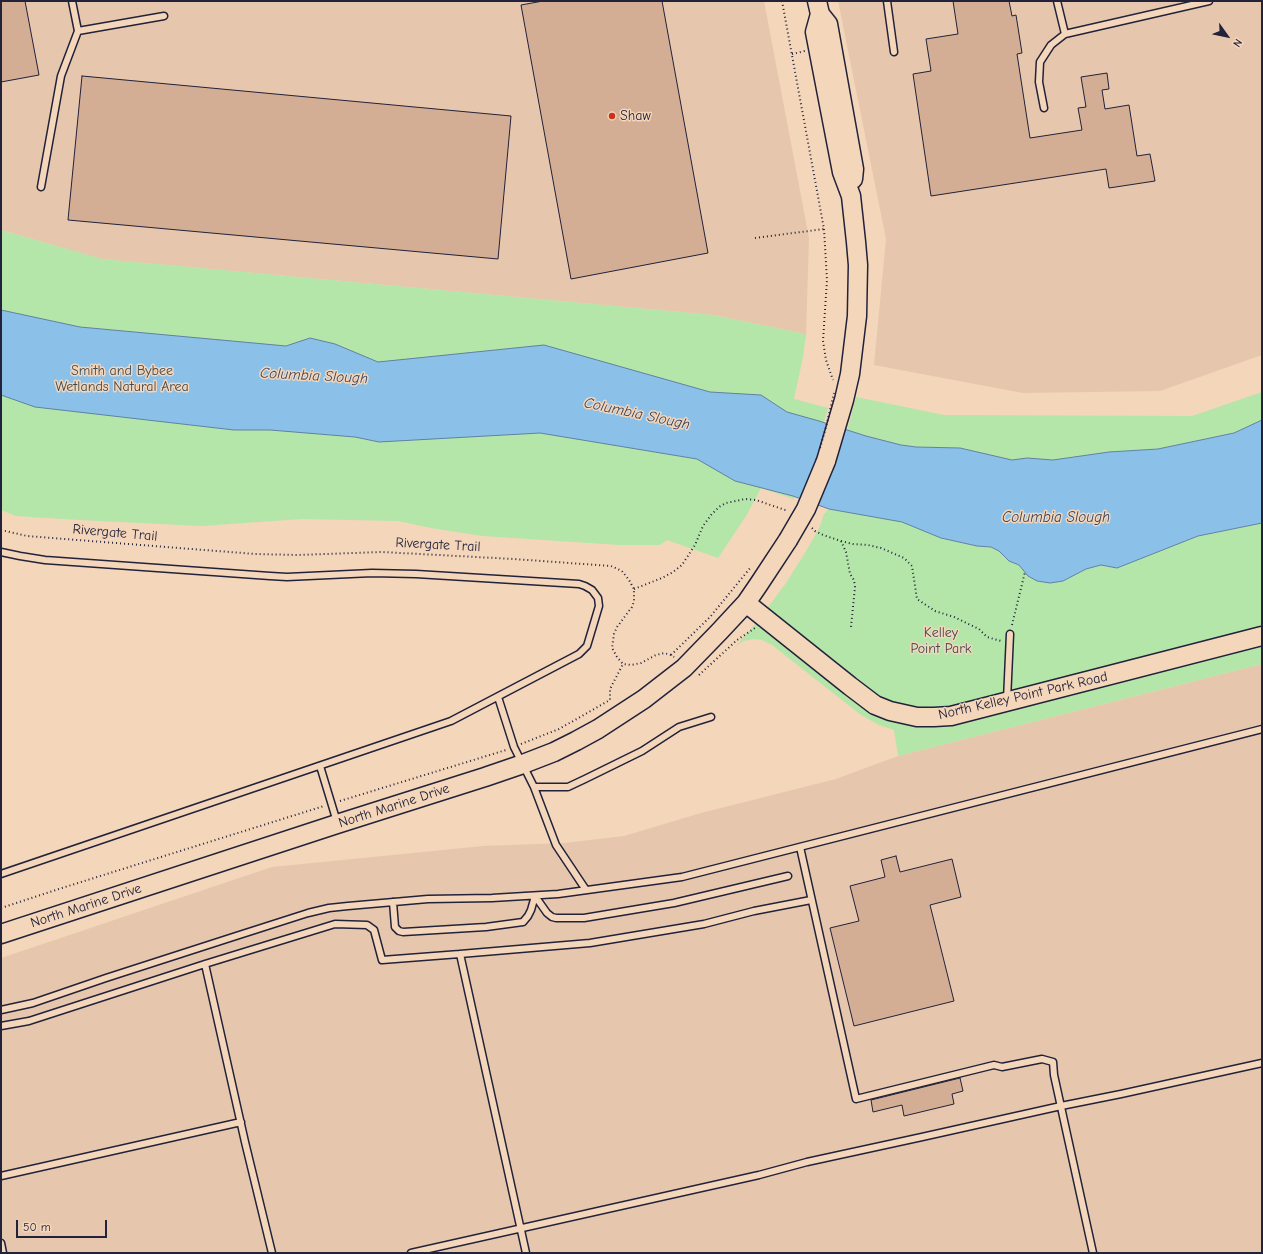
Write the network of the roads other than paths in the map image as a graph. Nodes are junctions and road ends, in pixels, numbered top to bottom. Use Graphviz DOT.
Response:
graph roads {
  1 [pos="72,1"];
  2 [pos="887,1"];
  3 [pos="1057,1"];
  4 [pos="1209,1"];
  5 [pos="818,8"];
  6 [pos="164,16"];
  7 [pos="78,31"];
  8 [pos="1065,34"];
  9 [pos="894,52"];
  10 [pos="1044,108"];
  11 [pos="41,186"];
  12 [pos="1,552"];
  13 [pos="746,602"];
  14 [pos="1010,634"];
  15 [pos="1262,636"];
  16 [pos="498,696"];
  17 [pos="1007,702"];
  18 [pos="711,717"];
  19 [pos="1262,729"];
  20 [pos="523,764"];
  21 [pos="320,766"];
  22 [pos="534,787"];
  23 [pos="337,824"];
  24 [pos="800,847"];
  25 [pos="1,874"];
  26 [pos="788,876"];
  27 [pos="586,890"];
  28 [pos="535,896"];
  29 [pos="811,900"];
  30 [pos="393,902"];
  31 [pos="1,934"];
  32 [pos="460,954"];
  33 [pos="204,964"];
  34 [pos="1,1010"];
  35 [pos="1,1026"];
  36 [pos="1262,1063"];
  37 [pos="1061,1106"];
  38 [pos="241,1122"];
  39 [pos="1,1176"];
  40 [pos="520,1228"];
  41 [pos="1,1243"];
  42 [pos="3,1253"];
  43 [pos="272,1253"];
  44 [pos="411,1253"];
  45 [pos="526,1253"];
  46 [pos="1093,1253"];
  1 -- 7 [label="lane"];
  2 -- 9 [label="lane"];
  3 -- 8 [label="lane"];
  4 -- 8 [label="lane"];
  5 -- 13 [label="main road, North Marine Drive, bridge"];
  6 -- 7 [label="lane"];
  7 -- 11 [label="lane"];
  8 -- 10 [label="lane"];
  12 -- 16 [label="lane"];
  13 -- 17 [label="main road, North Kelley Point Park Road"];
  13 -- 20 [label="main road, North Marine Drive"];
  14 -- 17 [label="lane"];
  15 -- 17 [label="main road, North Kelley Point Park Road"];
  16 -- 20 [label="lane"];
  16 -- 21 [label="lane"];
  18 -- 22 [label="lane"];
  19 -- 24 [label="lane"];
  20 -- 22 [label="lane"];
  20 -- 23 [label="main road, North Marine Drive"];
  21 -- 23 [label="lane"];
  21 -- 25 [label="lane"];
  22 -- 27 [label="lane"];
  23 -- 31 [label="main road, North Marine Drive"];
  24 -- 27 [label="lane"];
  24 -- 29 [label="lane"];
  26 -- 28 [label="lane"];
  27 -- 28 [label="lane"];
  28 -- 30 [label="lane"];
  28 -- 30 [label="lane"];
  29 -- 32 [label="lane"];
  29 -- 37 [label="lane"];
  30 -- 34 [label="lane"];
  32 -- 33 [label="lane"];
  32 -- 40 [label="lane"];
  33 -- 35 [label="lane"];
  33 -- 38 [label="lane"];
  36 -- 37 [label="lane"];
  37 -- 40 [label="lane"];
  37 -- 46 [label="lane"];
  38 -- 39 [label="lane"];
  38 -- 43 [label="lane"];
  40 -- 44 [label="lane"];
  40 -- 45 [label="lane"];
  41 -- 42 [label="lane"];
}
